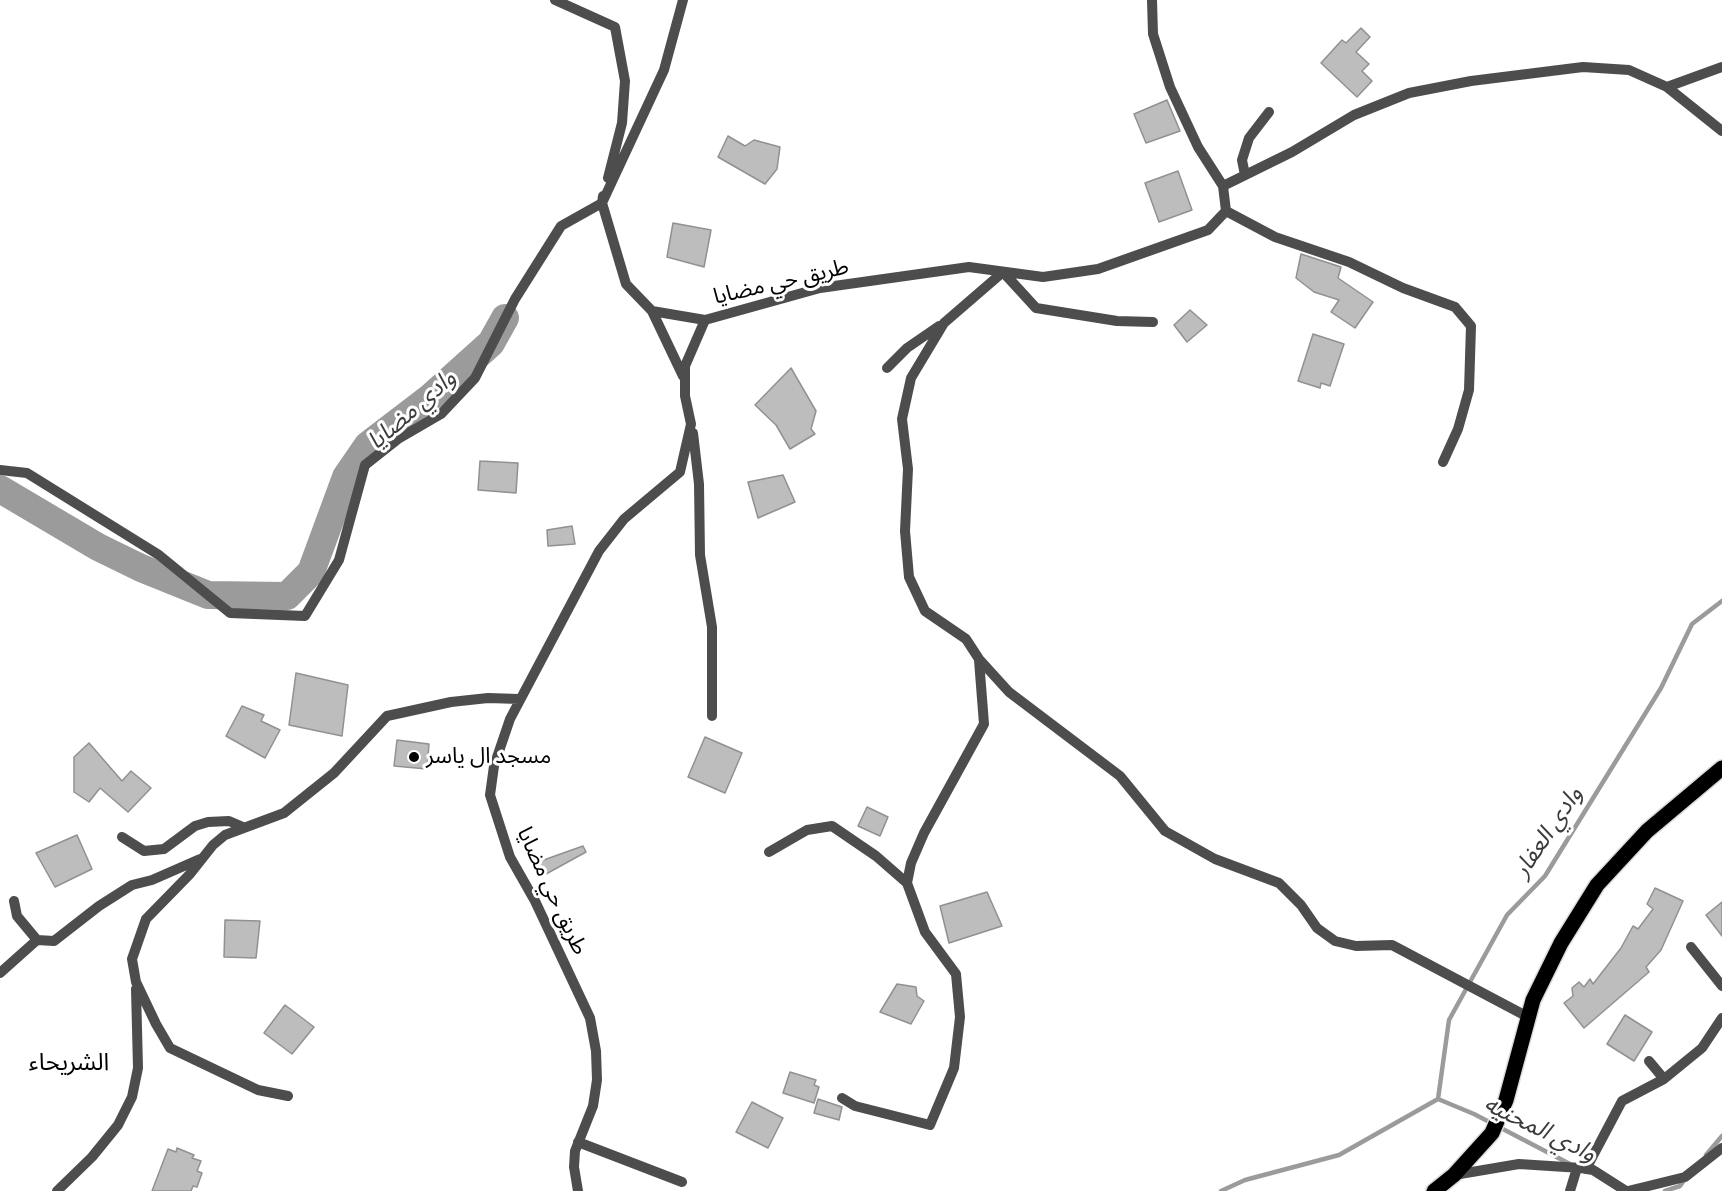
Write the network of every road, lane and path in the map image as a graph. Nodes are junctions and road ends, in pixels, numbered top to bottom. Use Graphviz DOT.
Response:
graph roads {
  1 [pos="555,0"];
  2 [pos="683,0"];
  3 [pos="1152,0"];
  4 [pos="1722,67"];
  5 [pos="1667,87"];
  6 [pos="1269,112"];
  7 [pos="1722,131"];
  8 [pos="1245,175"];
  9 [pos="1223,186"];
  10 [pos="602,202"];
  11 [pos="1226,211"];
  12 [pos="1003,272"];
  13 [pos="652,311"];
  14 [pos="705,320"];
  15 [pos="1154,322"];
  16 [pos="944,323"];
  17 [pos="887,368"];
  18 [pos="685,380"];
  19 [pos="692,424"];
  20 [pos="1443,462"];
  21 [pos="0,470"];
  22 [pos="979,659"];
  23 [pos="519,699"];
  24 [pos="712,716"];
  25 [pos="1722,768"];
  26 [pos="243,827"];
  27 [pos="122,837"];
  28 [pos="769,852"];
  29 [pos="203,858"];
  30 [pos="908,883"];
  31 [pos="14,901"];
  32 [pos="37,940"];
  33 [pos="1691,947"];
  34 [pos="0,973"];
  35 [pos="136,982"];
  36 [pos="1722,986"];
  37 [pos="1528,1017"];
  38 [pos="1722,1018"];
  39 [pos="1649,1061"];
  40 [pos="1664,1079"];
  41 [pos="288,1096"];
  42 [pos="842,1098"];
  43 [pos="578,1142"];
  44 [pos="1722,1148"];
  45 [pos="1581,1168"];
  46 [pos="1454,1175"];
  47 [pos="682,1182"];
  48 [pos="57,1191"];
  49 [pos="578,1191"];
  50 [pos="1434,1191"];
  51 [pos="1570,1191"];
  52 [pos="1627,1191"];
  1 -- 10 [label="street"];
  2 -- 10 [label="street"];
  3 -- 9 [label="street"];
  4 -- 5 [label="street"];
  5 -- 7 [label="street"];
  5 -- 8 [label="street"];
  6 -- 8 [label="street"];
  8 -- 9 [label="street"];
  9 -- 11 [label="street"];
  10 -- 13 [label="street"];
  10 -- 21 [label="street"];
  11 -- 12 [label="street, طريق حي مضايا"];
  11 -- 20 [label="street"];
  12 -- 14 [label="street, طريق حي مضايا"];
  12 -- 15 [label="street"];
  12 -- 16 [label="street"];
  13 -- 14 [label="street"];
  13 -- 18 [label="street"];
  14 -- 18 [label="street, طريق حي مضايا"];
  16 -- 17 [label="street"];
  16 -- 22 [label="street"];
  18 -- 19 [label="street, طريق حي مضايا"];
  19 -- 23 [label="street, طريق حي مضايا"];
  19 -- 24 [label="street"];
  22 -- 30 [label="street"];
  22 -- 37 [label="street"];
  23 -- 26 [label="street"];
  23 -- 43 [label="street, طريق حي مضايا"];
  25 -- 37 [label="main road"];
  26 -- 27 [label="street"];
  26 -- 29 [label="street"];
  28 -- 30 [label="street"];
  29 -- 32 [label="street"];
  29 -- 35 [label="street"];
  30 -- 42 [label="street"];
  31 -- 32 [label="street"];
  32 -- 34 [label="street"];
  33 -- 36 [label="street"];
  35 -- 41 [label="street"];
  35 -- 48 [label="street"];
  37 -- 46 [label="main road"];
  38 -- 40 [label="street"];
  39 -- 40 [label="street"];
  40 -- 45 [label="street"];
  43 -- 47 [label="street"];
  43 -- 49 [label="street, طريق حي مضايا"];
  44 -- 52 [label="street"];
  45 -- 46 [label="street"];
  45 -- 51 [label="street"];
  45 -- 52 [label="street"];
  46 -- 50 [label="main road"];
}
